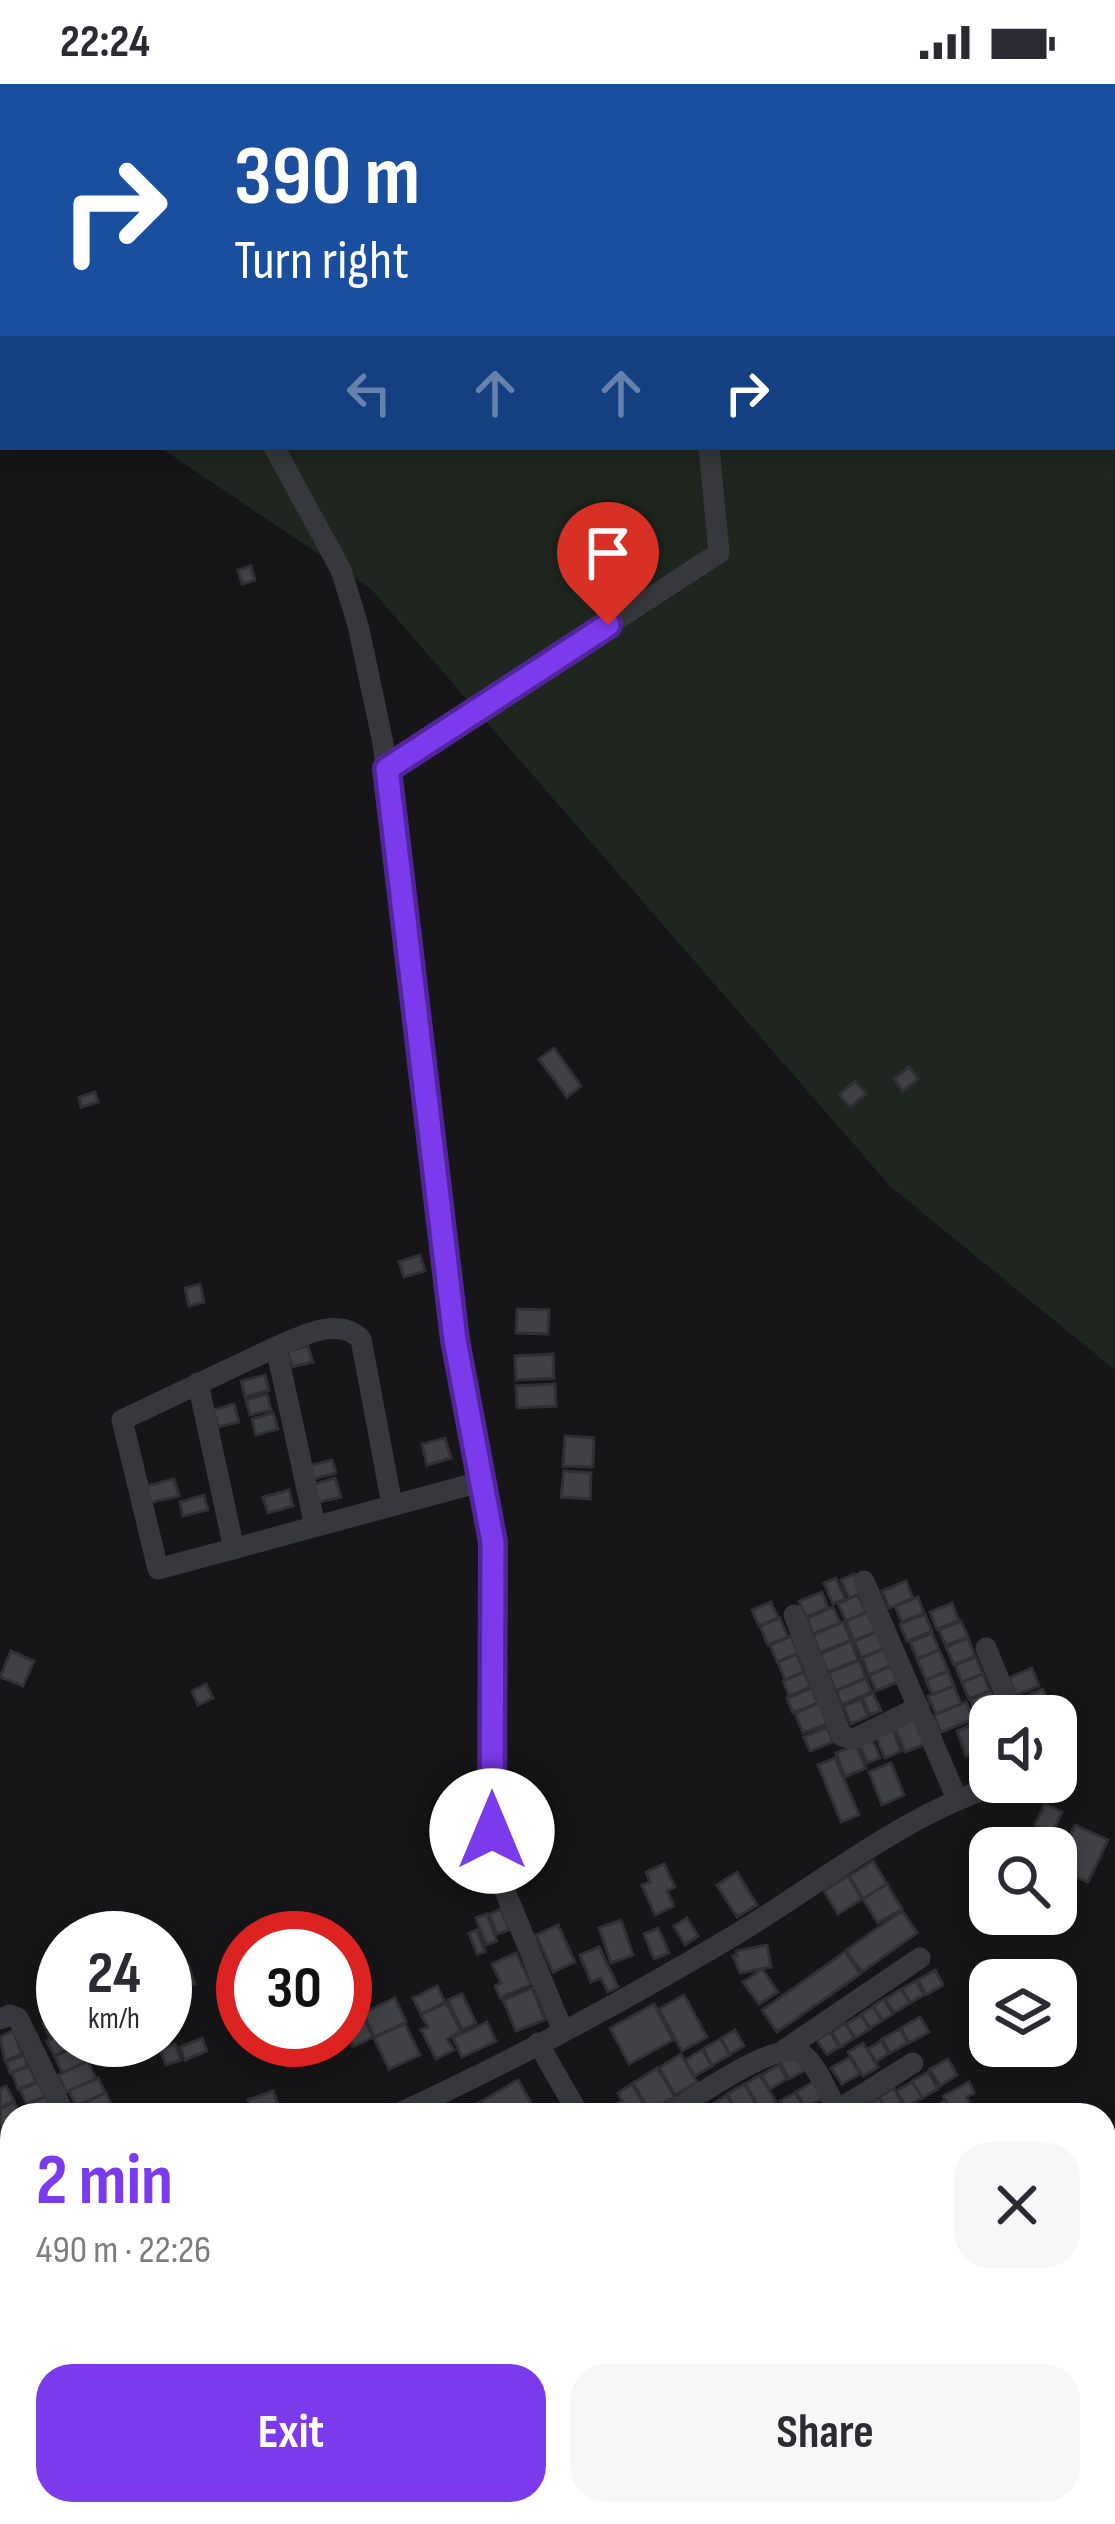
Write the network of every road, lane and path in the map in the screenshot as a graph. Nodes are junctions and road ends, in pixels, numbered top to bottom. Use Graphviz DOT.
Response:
graph roads {
  1 [pos="276,450"];
  2 [pos="709,450"];
  3 [pos="387,769"];
  4 [pos="276,1347"];
  5 [pos="198,1384"];
  6 [pos="480,1485"];
  7 [pos="392,1505"];
  8 [pos="315,1526"];
  9 [pos="234,1549"];
  10 [pos="864,1581"];
  11 [pos="794,1615"];
  12 [pos="986,1648"];
  13 [pos="1005,1695"];
  14 [pos="920,1707"];
  15 [pos="969,1795"];
  16 [pos="957,1799"];
  17 [pos="920,1958"];
  18 [pos="0,2019"];
  19 [pos="562,2031"];
  20 [pos="538,2043"];
  21 [pos="784,2050"];
  22 [pos="914,2063"];
  23 [pos="59,2103"];
  24 [pos="419,2103"];
  25 [pos="572,2103"];
  26 [pos="687,2103"];
  27 [pos="829,2103"];
  28 [pos="848,2103"];
  1 -- 3 [label="street"];
  2 -- 3 [label="street"];
  3 -- 6 [label="street"];
  4 -- 5 [label="street"];
  4 -- 7 [label="street"];
  4 -- 8 [label="street"];
  5 -- 9 [label="street"];
  5 -- 9 [label="street"];
  6 -- 7 [label="street"];
  6 -- 19 [label="street"];
  7 -- 8 [label="street"];
  8 -- 9 [label="street"];
  10 -- 14 [label="street"];
  11 -- 14 [label="street"];
  12 -- 13 [label="street"];
  14 -- 16 [label="street"];
  15 -- 16 [label="street"];
  16 -- 19 [label="street"];
  17 -- 21 [label="street"];
  18 -- 23 [label="street"];
  19 -- 20 [label="street"];
  20 -- 24 [label="street"];
  20 -- 25 [label="street"];
  21 -- 26 [label="street"];
  21 -- 27 [label="street"];
  22 -- 28 [label="street"];
}
